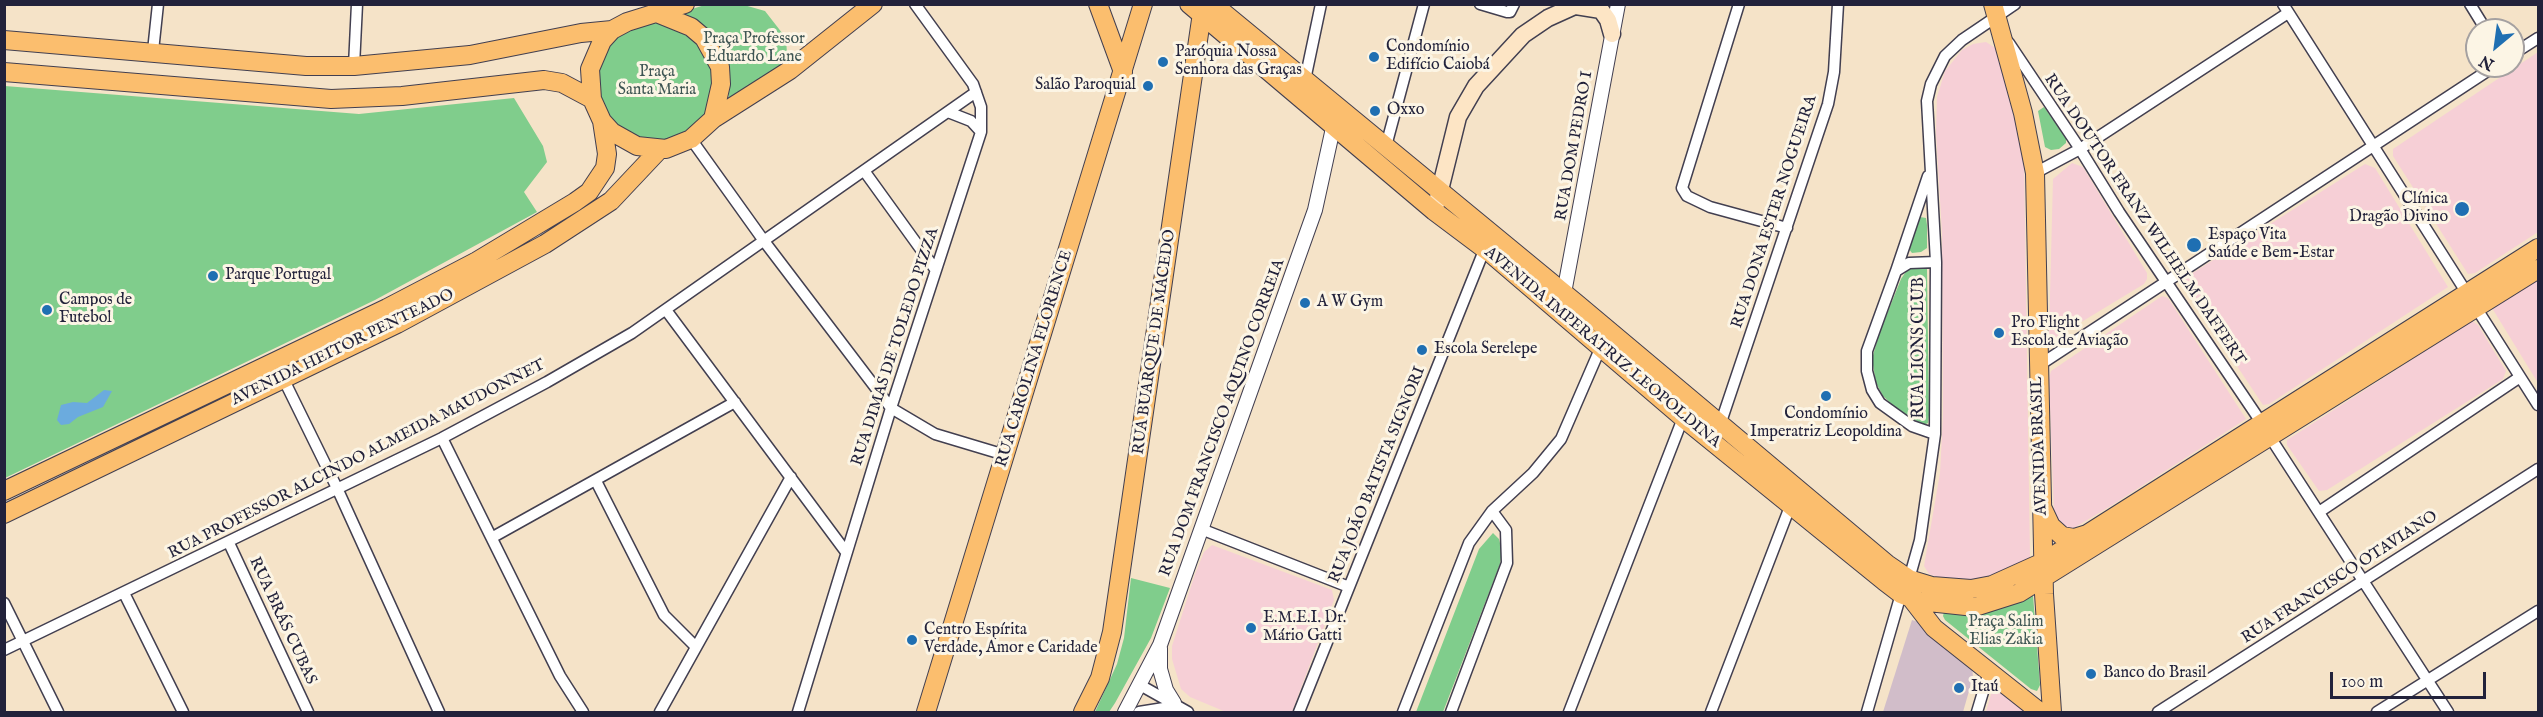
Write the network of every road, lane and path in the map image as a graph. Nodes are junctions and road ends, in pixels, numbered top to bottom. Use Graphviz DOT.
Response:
graph roads {
  1 [pos="158,4"];
  2 [pos="357,4"];
  3 [pos="685,4"];
  4 [pos="873,4"];
  5 [pos="915,4"];
  6 [pos="1098,4"];
  7 [pos="1143,4"];
  8 [pos="1321,4"];
  9 [pos="1424,4"];
  10 [pos="1480,4"];
  11 [pos="1514,4"];
  12 [pos="1618,4"];
  13 [pos="1739,4"];
  14 [pos="1838,4"];
  15 [pos="2015,4"];
  16 [pos="2470,4"];
  17 [pos="1577,5"];
  18 [pos="1202,7"];
  19 [pos="2286,9"];
  20 [pos="659,14"];
  21 [pos="1997,17"];
  22 [pos="2479,18"];
  23 [pos="612,30"];
  24 [pos="1612,34"];
  25 [pos="2538,38"];
  26 [pos="4,40"];
  27 [pos="2525,46"];
  28 [pos="153,51"];
  29 [pos="354,66"];
  30 [pos="4,72"];
  31 [pos="1123,72"];
  32 [pos="2477,78"];
  33 [pos="1305,80"];
  34 [pos="976,92"];
  35 [pos="592,99"];
  36 [pos="1337,107"];
  37 [pos="948,112"];
  38 [pos="713,119"];
  39 [pos="602,121"];
  40 [pos="1334,127"];
  41 [pos="981,132"];
  42 [pos="691,139"];
  43 [pos="1386,146"];
  44 [pos="2374,147"];
  45 [pos="660,148"];
  46 [pos="2080,149"];
  47 [pos="1930,171"];
  48 [pos="865,172"];
  49 [pos="2035,173"];
  50 [pos="1441,192"];
  51 [pos="1434,211"];
  52 [pos="1787,228"];
  53 [pos="764,241"];
  54 [pos="1485,248"];
  55 [pos="2538,248"];
  56 [pos="1935,262"];
  57 [pos="935,269"];
  58 [pos="2538,269"];
  59 [pos="1896,271"];
  60 [pos="2166,281"];
  61 [pos="1564,293"];
  62 [pos="1539,295"];
  63 [pos="2472,301"];
  64 [pos="666,310"];
  65 [pos="1600,349"];
  66 [pos="2038,366"];
  67 [pos="2520,377"];
  68 [pos="283,378"];
  69 [pos="735,402"];
  70 [pos="2538,405"];
  71 [pos="891,408"];
  72 [pos="1683,418"];
  73 [pos="1720,425"];
  74 [pos="2267,431"];
  75 [pos="1935,434"];
  76 [pos="442,438"];
  77 [pos="1005,455"];
  78 [pos="2538,469"];
  79 [pos="791,477"];
  80 [pos="596,481"];
  81 [pos="338,488"];
  82 [pos="4,491"];
  83 [pos="2041,499"];
  84 [pos="1791,504"];
  85 [pos="1492,511"];
  86 [pos="2319,512"];
  87 [pos="4,514"];
  88 [pos="1201,529"];
  89 [pos="2091,533"];
  90 [pos="493,537"];
  91 [pos="229,543"];
  92 [pos="846,552"];
  93 [pos="2043,571"];
  94 [pos="2364,581"];
  95 [pos="1349,587"];
  96 [pos="1907,590"];
  97 [pos="124,593"];
  98 [pos="4,603"];
  99 [pos="2538,611"];
  100 [pos="23,641"];
  101 [pos="1160,645"];
  102 [pos="696,647"];
  103 [pos="4,650"];
  104 [pos="1989,672"];
  105 [pos="2427,681"];
  106 [pos="1140,685"];
  107 [pos="1174,703"];
  108 [pos="58,712"];
  109 [pos="183,712"];
  110 [pos="308,712"];
  111 [pos="440,712"];
  112 [pos="583,712"];
  113 [pos="660,712"];
  114 [pos="798,712"];
  115 [pos="926,712"];
  116 [pos="1083,712"];
  117 [pos="1125,712"];
  118 [pos="1139,712"];
  119 [pos="1187,712"];
  120 [pos="1299,712"];
  121 [pos="1403,712"];
  122 [pos="1451,712"];
  123 [pos="1569,712"];
  124 [pos="1711,712"];
  125 [pos="1867,712"];
  126 [pos="1977,712"];
  127 [pos="2040,712"];
  128 [pos="2052,712"];
  129 [pos="2158,712"];
  130 [pos="2377,712"];
  131 [pos="2448,712"];
  1 -- 28 [label="street"];
  2 -- 29 [label="street"];
  3 -- 20 [label="main road"];
  4 -- 38 [label="main road"];
  5 -- 34 [label="street, RUA DIMAS DE TOLEDO PIZZA"];
  6 -- 31 [label="main road"];
  7 -- 31 [label="main road, RUA CAROLINA FLORENCE"];
  8 -- 33 [label="street"];
  9 -- 43 [label="street"];
  10 -- 11 [label="street"];
  12 -- 24 [label="street, RUA DOM PEDRO I"];
  13 -- 52 [label="street"];
  14 -- 52 [label="street, RUA DONA ESTER NOGUEIRA"];
  15 -- 21 [label="street, RUA LIONS CLUB"];
  16 -- 22 [label="street"];
  17 -- 24 [label="main road"];
  17 -- 50 [label="main road"];
  18 -- 33 [label="main road, AVENIDA IMPERATRIZ LEOPOLDINA"];
  18 -- 40 [label="main road, AVENIDA IMPERATRIZ LEOPOLDINA"];
  18 -- 116 [label="main road, RUA BUARQUE DE MACEDO"];
  19 -- 44 [label="street"];
  19 -- 46 [label="street"];
  20 -- 23 [label="main road"];
  20 -- 38 [label="main road"];
  21 -- 46 [label="street, RUA DOUTOR FRANZ WILHELM DAFFERT"];
  21 -- 47 [label="street, RUA LIONS CLUB"];
  21 -- 49 [label="main road, AVENIDA BRASIL"];
  23 -- 29 [label="main road"];
  23 -- 35 [label="main road"];
  24 -- 61 [label="street, RUA DOM PEDRO I"];
  25 -- 27 [label="street"];
  26 -- 28 [label="main road"];
  28 -- 29 [label="main road"];
  30 -- 35 [label="main road"];
  31 -- 77 [label="main road, RUA CAROLINA FLORENCE"];
  32 -- 44 [label="street"];
  33 -- 36 [label="main road, AVENIDA IMPERATRIZ LEOPOLDINA"];
  34 -- 37 [label="street, RUA PROFESSOR ALCINDO ALMEIDA MAUDONNET"];
  34 -- 41 [label="street, RUA DIMAS DE TOLEDO PIZZA"];
  35 -- 39 [label="main road"];
  36 -- 40 [label="street, RUA DOM FRANCISCO AQUINO CORREIA"];
  36 -- 43 [label="main road, AVENIDA IMPERATRIZ LEOPOLDINA"];
  37 -- 41 [label="street"];
  37 -- 48 [label="street, RUA PROFESSOR ALCINDO ALMEIDA MAUDONNET"];
  38 -- 42 [label="main road"];
  39 -- 45 [label="main road"];
  39 -- 82 [label="main road, AVENIDA HEITOR PENTEADO"];
  40 -- 51 [label="main road, AVENIDA IMPERATRIZ LEOPOLDINA"];
  40 -- 88 [label="street, RUA DOM FRANCISCO AQUINO CORREIA"];
  41 -- 57 [label="street, RUA DIMAS DE TOLEDO PIZZA"];
  42 -- 45 [label="main road"];
  42 -- 53 [label="street"];
  43 -- 50 [label="main road, AVENIDA IMPERATRIZ LEOPOLDINA"];
  44 -- 60 [label="street"];
  44 -- 63 [label="street"];
  45 -- 68 [label="main road, AVENIDA HEITOR PENTEADO"];
  46 -- 49 [label="street"];
  46 -- 60 [label="street, RUA DOUTOR FRANZ WILHELM DAFFERT"];
  47 -- 56 [label="street, RUA LIONS CLUB"];
  47 -- 59 [label="street, RUA LIONS CLUB"];
  48 -- 53 [label="street, RUA PROFESSOR ALCINDO ALMEIDA MAUDONNET"];
  48 -- 57 [label="street"];
  49 -- 66 [label="main road, AVENIDA BRASIL"];
  50 -- 51 [label="main road"];
  50 -- 61 [label="main road, AVENIDA IMPERATRIZ LEOPOLDINA"];
  51 -- 54 [label="main road, AVENIDA IMPERATRIZ LEOPOLDINA"];
  52 -- 73 [label="street, RUA DONA ESTER NOGUEIRA"];
  53 -- 64 [label="street, RUA PROFESSOR ALCINDO ALMEIDA MAUDONNET"];
  53 -- 71 [label="street"];
  54 -- 62 [label="main road, AVENIDA IMPERATRIZ LEOPOLDINA"];
  54 -- 95 [label="street, RUA JOÃO BATISTA SIGNORI"];
  55 -- 63 [label="main road"];
  56 -- 59 [label="street, RUA LIONS CLUB"];
  56 -- 75 [label="street, RUA LIONS CLUB"];
  57 -- 71 [label="street, RUA DIMAS DE TOLEDO PIZZA"];
  58 -- 63 [label="main road"];
  59 -- 75 [label="street, RUA LIONS CLUB"];
  60 -- 66 [label="street"];
  60 -- 74 [label="street, RUA DOUTOR FRANZ WILHELM DAFFERT"];
  61 -- 62 [label="main road"];
  61 -- 73 [label="main road, AVENIDA IMPERATRIZ LEOPOLDINA"];
  62 -- 65 [label="main road, AVENIDA IMPERATRIZ LEOPOLDINA"];
  63 -- 67 [label="street"];
  63 -- 74 [label="main road"];
  64 -- 69 [label="street"];
  64 -- 76 [label="street, RUA PROFESSOR ALCINDO ALMEIDA MAUDONNET"];
  65 -- 72 [label="main road, AVENIDA IMPERATRIZ LEOPOLDINA"];
  65 -- 85 [label="street"];
  66 -- 83 [label="main road, AVENIDA BRASIL"];
  67 -- 70 [label="street"];
  67 -- 86 [label="street"];
  68 -- 81 [label="street"];
  68 -- 87 [label="main road, AVENIDA HEITOR PENTEADO"];
  69 -- 79 [label="street"];
  69 -- 80 [label="street"];
  71 -- 77 [label="street"];
  71 -- 92 [label="street, RUA DIMAS DE TOLEDO PIZZA"];
  72 -- 84 [label="main road, AVENIDA IMPERATRIZ LEOPOLDINA"];
  72 -- 123 [label="street"];
  73 -- 96 [label="main road, AVENIDA IMPERATRIZ LEOPOLDINA"];
  74 -- 86 [label="street, RUA DOUTOR FRANZ WILHELM DAFFERT"];
  74 -- 89 [label="main road"];
  74 -- 93 [label="main road"];
  75 -- 96 [label="street, RUA LIONS CLUB"];
  76 -- 81 [label="street, RUA PROFESSOR ALCINDO ALMEIDA MAUDONNET"];
  76 -- 90 [label="street"];
  77 -- 115 [label="main road, RUA CAROLINA FLORENCE"];
  78 -- 94 [label="street, RUA FRANCISCO OTAVIANO"];
  79 -- 92 [label="street"];
  79 -- 102 [label="street"];
  80 -- 90 [label="street"];
  80 -- 102 [label="street"];
  81 -- 91 [label="street, RUA PROFESSOR ALCINDO ALMEIDA MAUDONNET"];
  81 -- 111 [label="street"];
  83 -- 89 [label="main road"];
  83 -- 93 [label="main road, AVENIDA BRASIL"];
  84 -- 96 [label="main road, AVENIDA IMPERATRIZ LEOPOLDINA"];
  84 -- 124 [label="street"];
  85 -- 121 [label="street"];
  85 -- 122 [label="street"];
  86 -- 94 [label="street, RUA DOUTOR FRANZ WILHELM DAFFERT"];
  88 -- 95 [label="street"];
  88 -- 101 [label="street, RUA DOM FRANCISCO AQUINO CORREIA"];
  89 -- 93 [label="main road"];
  90 -- 112 [label="street"];
  91 -- 97 [label="street, RUA PROFESSOR ALCINDO ALMEIDA MAUDONNET"];
  91 -- 110 [label="street, RUA BRÁS CUBAS"];
  92 -- 114 [label="street, RUA DIMAS DE TOLEDO PIZZA"];
  93 -- 96 [label="main road, AVENIDA IMPERATRIZ LEOPOLDINA"];
  93 -- 96 [label="main road, AVENIDA IMPERATRIZ LEOPOLDINA"];
  93 -- 128 [label="main road, AVENIDA BRASIL"];
  94 -- 105 [label="street, RUA DOUTOR FRANZ WILHELM DAFFERT"];
  94 -- 129 [label="street, RUA FRANCISCO OTAVIANO"];
  95 -- 120 [label="street, RUA JOÃO BATISTA SIGNORI"];
  96 -- 104 [label="main road"];
  96 -- 125 [label="street, RUA LIONS CLUB"];
  97 -- 100 [label="street, RUA PROFESSOR ALCINDO ALMEIDA MAUDONNET"];
  97 -- 109 [label="street"];
  98 -- 100 [label="street"];
  99 -- 105 [label="street"];
  100 -- 103 [label="street, RUA PROFESSOR ALCINDO ALMEIDA MAUDONNET"];
  100 -- 108 [label="street"];
  101 -- 106 [label="street, RUA DOM FRANCISCO AQUINO CORREIA"];
  101 -- 107 [label="street"];
  102 -- 113 [label="street"];
  104 -- 126 [label="street"];
  104 -- 127 [label="main road"];
  105 -- 130 [label="street"];
  105 -- 131 [label="street, RUA DOUTOR FRANZ WILHELM DAFFERT"];
  106 -- 107 [label="street"];
  106 -- 117 [label="street, RUA DOM FRANCISCO AQUINO CORREIA"];
  107 -- 119 [label="street"];
  118 -- 119 [label="street"];
}
